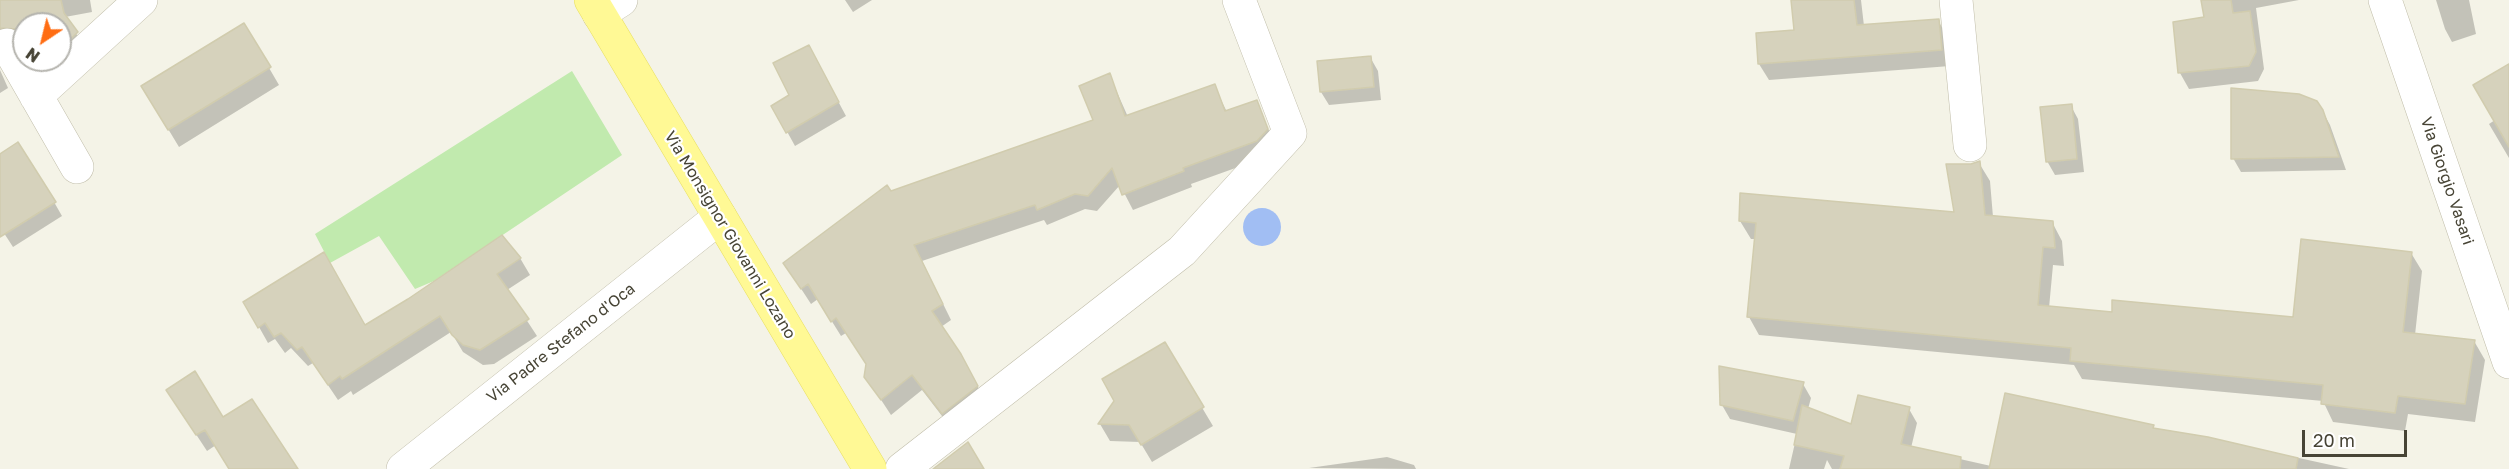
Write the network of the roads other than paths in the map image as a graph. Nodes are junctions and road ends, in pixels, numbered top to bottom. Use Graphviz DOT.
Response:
graph roads {
  1 [pos="141,0"];
  2 [pos="1239,0"];
  3 [pos="1956,0"];
  4 [pos="2385,0"];
  5 [pos="604,4"];
  6 [pos="7,45"];
  7 [pos="36,96"];
  8 [pos="1970,145"];
  9 [pos="77,167"];
  10 [pos="720,217"];
  11 [pos="2509,362"];
  12 [pos="403,469"];
  13 [pos="870,469"];
  14 [pos="902,469"];
  1 -- 7 [label="street"];
  2 -- 14 [label="street"];
  3 -- 8 [label="street"];
  4 -- 11 [label="street, Via Giorgio Vasari"];
  5 -- 10 [label="main road, Via Monsignor Giovanni Lozano"];
  6 -- 7 [label="street"];
  7 -- 9 [label="street"];
  10 -- 12 [label="street, Via Padre Stefano d'Oca"];
  10 -- 13 [label="main road, Via Monsignor Giovanni Lozano"];
}
